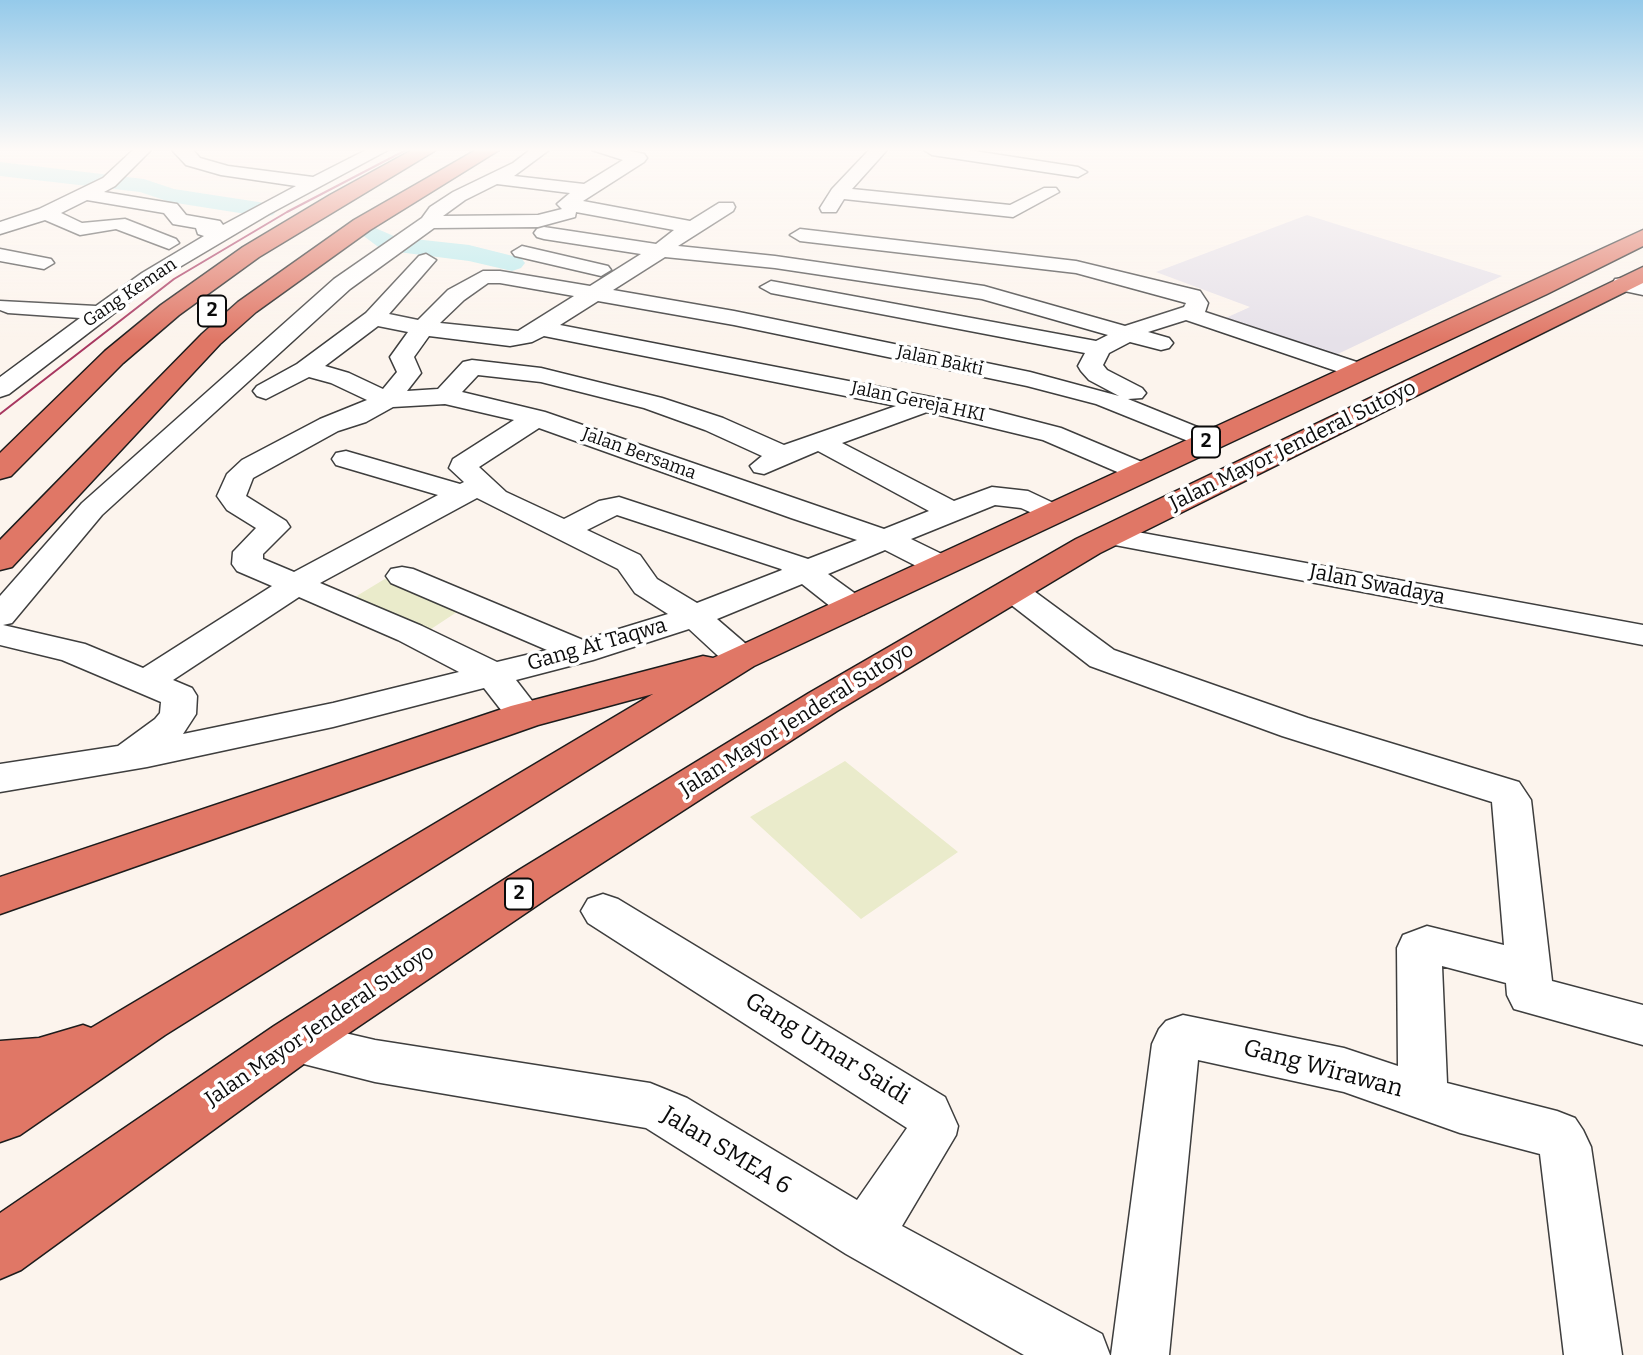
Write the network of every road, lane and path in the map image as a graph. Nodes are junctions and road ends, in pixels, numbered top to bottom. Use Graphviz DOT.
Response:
graph roads {
  1 [pos="46,213"];
  2 [pos="174,213"];
  3 [pos="260,213"];
  4 [pos="314,213"];
  5 [pos="353,213"];
  6 [pos="382,213"];
  7 [pos="435,213"];
  8 [pos="555,213"];
  9 [pos="640,213"];
  10 [pos="715,213"];
  11 [pos="825,213"];
  12 [pos="843,213"];
  13 [pos="849,214"];
  14 [pos="429,222"];
  15 [pos="3,225"];
  16 [pos="692,227"];
  17 [pos="720,232"];
  18 [pos="1017,232"];
  19 [pos="224,233"];
  20 [pos="544,233"];
  21 [pos="1643,237"];
  22 [pos="169,243"];
  23 [pos="389,249"];
  24 [pos="788,250"];
  25 [pos="660,251"];
  26 [pos="522,252"];
  27 [pos="0,255"];
  28 [pos="992,256"];
  29 [pos="44,263"];
  30 [pos="625,273"];
  31 [pos="350,278"];
  32 [pos="1636,282"];
  33 [pos="407,285"];
  34 [pos="771,287"];
  35 [pos="595,293"];
  36 [pos="467,300"];
  37 [pos="3,306"];
  38 [pos="98,313"];
  39 [pos="1193,313"];
  40 [pos="520,316"];
  41 [pos="374,318"];
  42 [pos="734,318"];
  43 [pos="430,320"];
  44 [pos="550,323"];
  45 [pos="1126,333"];
  46 [pos="715,334"];
  47 [pos="1161,343"];
  48 [pos="1099,349"];
  49 [pos="114,357"];
  50 [pos="688,357"];
  51 [pos="949,363"];
  52 [pos="151,366"];
  53 [pos="306,369"];
  54 [pos="1360,371"];
  55 [pos="0,389"];
  56 [pos="1409,390"];
  57 [pos="265,391"];
  58 [pos="445,396"];
  59 [pos="632,397"];
  60 [pos="387,400"];
  61 [pos="920,401"];
  62 [pos="1144,413"];
  63 [pos="536,418"];
  64 [pos="578,431"];
  65 [pos="819,441"];
  66 [pos="1208,442"];
  67 [pos="0,443"];
  68 [pos="783,455"];
  69 [pos="346,459"];
  70 [pos="0,470"];
  71 [pos="1139,471"];
  72 [pos="731,487"];
  73 [pos="470,489"];
  74 [pos="953,512"];
  75 [pos="1052,513"];
  76 [pos="564,531"];
  77 [pos="1110,536"];
  78 [pos="886,539"];
  79 [pos="0,560"];
  80 [pos="939,565"];
  81 [pos="807,571"];
  82 [pos="402,576"];
  83 [pos="294,585"];
  84 [pos="1012,590"];
  85 [pos="852,607"];
  86 [pos="0,616"];
  87 [pos="695,616"];
  88 [pos="0,635"];
  89 [pos="1643,635"];
  90 [pos="580,652"];
  91 [pos="741,658"];
  92 [pos="492,674"];
  93 [pos="145,682"];
  94 [pos="525,715"];
  95 [pos="124,757"];
  96 [pos="0,779"];
  97 [pos="0,896"];
  98 [pos="603,911"];
  99 [pos="1529,983"];
  100 [pos="147,1019"];
  101 [pos="1643,1025"];
  102 [pos="293,1042"];
  103 [pos="0,1065"];
  104 [pos="1423,1097"];
  105 [pos="0,1117"];
  106 [pos="10,1231"];
  107 [pos="865,1235"];
  108 [pos="1081,1355"];
  109 [pos="1140,1355"];
  110 [pos="1593,1355"];
  1 -- 15 [label="street"];
  1 -- 22 [label="street"];
  2 -- 19 [label="street"];
  3 -- 19 [label="street, Gang Keman"];
  4 -- 49 [label="highway, 2"];
  5 -- 52 [label="highway, 2"];
  6 -- 79 [label="highway"];
  7 -- 14 [label="street"];
  8 -- 14 [label="street"];
  9 -- 16 [label="street"];
  10 -- 16 [label="street"];
  11 -- 24 [label="street"];
  12 -- 13 [label="street"];
  14 -- 23 [label="street"];
  16 -- 17 [label="street"];
  16 -- 25 [label="street"];
  18 -- 28 [label="street"];
  19 -- 38 [label="street, Gang Keman"];
  20 -- 25 [label="street"];
  21 -- 54 [label="highway, Jalan Mayor Jenderal Sutoyo / 2"];
  23 -- 31 [label="street"];
  23 -- 33 [label="street"];
  24 -- 25 [label="street"];
  24 -- 28 [label="street"];
  24 -- 34 [label="street"];
  24 -- 45 [label="street"];
  25 -- 30 [label="street"];
  26 -- 30 [label="street"];
  27 -- 29 [label="street"];
  28 -- 39 [label="street"];
  30 -- 35 [label="street"];
  31 -- 33 [label="street"];
  31 -- 86 [label="street"];
  32 -- 56 [label="highway, Jalan Mayor Jenderal Sutoyo / 2"];
  33 -- 36 [label="street"];
  33 -- 41 [label="street"];
  34 -- 42 [label="street"];
  34 -- 48 [label="street"];
  35 -- 36 [label="street, Jalan Bakti"];
  35 -- 42 [label="street, Jalan Bakti"];
  35 -- 44 [label="street"];
  36 -- 43 [label="street"];
  37 -- 38 [label="street"];
  38 -- 55 [label="street, Gang Keman"];
  39 -- 45 [label="street"];
  39 -- 54 [label="street"];
  40 -- 44 [label="street"];
  41 -- 43 [label="street"];
  41 -- 53 [label="street"];
  42 -- 46 [label="street"];
  42 -- 51 [label="street, Jalan Bakti"];
  43 -- 44 [label="street"];
  43 -- 60 [label="street"];
  44 -- 50 [label="street"];
  45 -- 47 [label="street"];
  45 -- 48 [label="street"];
  48 -- 62 [label="street"];
  49 -- 67 [label="highway"];
  49 -- 70 [label="highway, 2"];
  50 -- 59 [label="street"];
  50 -- 61 [label="street, Jalan Gereja HKI"];
  51 -- 61 [label="street"];
  51 -- 62 [label="street, Jalan Bakti"];
  53 -- 57 [label="street"];
  53 -- 60 [label="street"];
  54 -- 56 [label="highway"];
  54 -- 66 [label="highway, Jalan Mayor Jenderal Sutoyo / 2"];
  56 -- 77 [label="highway, Jalan Mayor Jenderal Sutoyo / 2"];
  58 -- 59 [label="street"];
  58 -- 60 [label="street, Jalan Bersama"];
  58 -- 63 [label="street, Jalan Bersama"];
  59 -- 64 [label="street"];
  59 -- 68 [label="street"];
  60 -- 83 [label="street"];
  61 -- 65 [label="street"];
  61 -- 71 [label="street, Jalan Gereja HKI"];
  62 -- 66 [label="street, Jalan Bakti"];
  63 -- 64 [label="street, Jalan Bersama"];
  63 -- 73 [label="street"];
  64 -- 72 [label="street, Jalan Bersama"];
  65 -- 68 [label="street"];
  65 -- 74 [label="street"];
  66 -- 71 [label="highway, Jalan Mayor Jenderal Sutoyo / 2"];
  68 -- 72 [label="street"];
  69 -- 73 [label="street"];
  71 -- 75 [label="highway, Jalan Mayor Jenderal Sutoyo / 2"];
  72 -- 78 [label="street, Jalan Bersama"];
  73 -- 76 [label="street"];
  73 -- 83 [label="street"];
  74 -- 75 [label="street, Gang At Taqwa"];
  74 -- 78 [label="street, Gang At Taqwa"];
  75 -- 80 [label="highway, Jalan Mayor Jenderal Sutoyo / 2"];
  76 -- 81 [label="street"];
  76 -- 87 [label="street"];
  77 -- 84 [label="highway, Jalan Mayor Jenderal Sutoyo / 2"];
  77 -- 89 [label="street, Jalan Swadaya"];
  78 -- 80 [label="street, Jalan Bersama"];
  78 -- 81 [label="street, Gang At Taqwa"];
  80 -- 85 [label="highway, Jalan Mayor Jenderal Sutoyo / 2"];
  81 -- 85 [label="street"];
  81 -- 87 [label="street, Gang At Taqwa"];
  82 -- 90 [label="street"];
  83 -- 92 [label="street"];
  83 -- 93 [label="street"];
  84 -- 99 [label="street"];
  84 -- 102 [label="highway, Jalan Mayor Jenderal Sutoyo / 2"];
  85 -- 91 [label="highway, Jalan Mayor Jenderal Sutoyo / 2"];
  87 -- 90 [label="street, Gang At Taqwa"];
  87 -- 91 [label="street"];
  88 -- 93 [label="street, Gang At Taqwa"];
  90 -- 92 [label="street, Gang At Taqwa"];
  91 -- 94 [label="highway, Jalan Mayor Jenderal Sutoyo"];
  91 -- 100 [label="highway, Jalan Mayor Jenderal Sutoyo / 2"];
  92 -- 94 [label="street"];
  92 -- 95 [label="street, Gang At Taqwa"];
  93 -- 95 [label="street, Gang At Taqwa"];
  94 -- 97 [label="highway, Jalan Mayor Jenderal Sutoyo"];
  95 -- 96 [label="street, Gang At Taqwa"];
  98 -- 107 [label="street, Gang Umar Saidi"];
  99 -- 101 [label="street"];
  99 -- 104 [label="street"];
  100 -- 103 [label="highway"];
  100 -- 105 [label="highway, Jalan Mayor Jenderal Sutoyo / 2"];
  102 -- 106 [label="highway, Jalan Mayor Jenderal Sutoyo / 2"];
  102 -- 107 [label="street, Jalan SMEA 6"];
  104 -- 109 [label="street, Gang Wirawan"];
  104 -- 110 [label="street, Gang Wirawan"];
  107 -- 108 [label="street, Jalan SMEA 6"];
}
